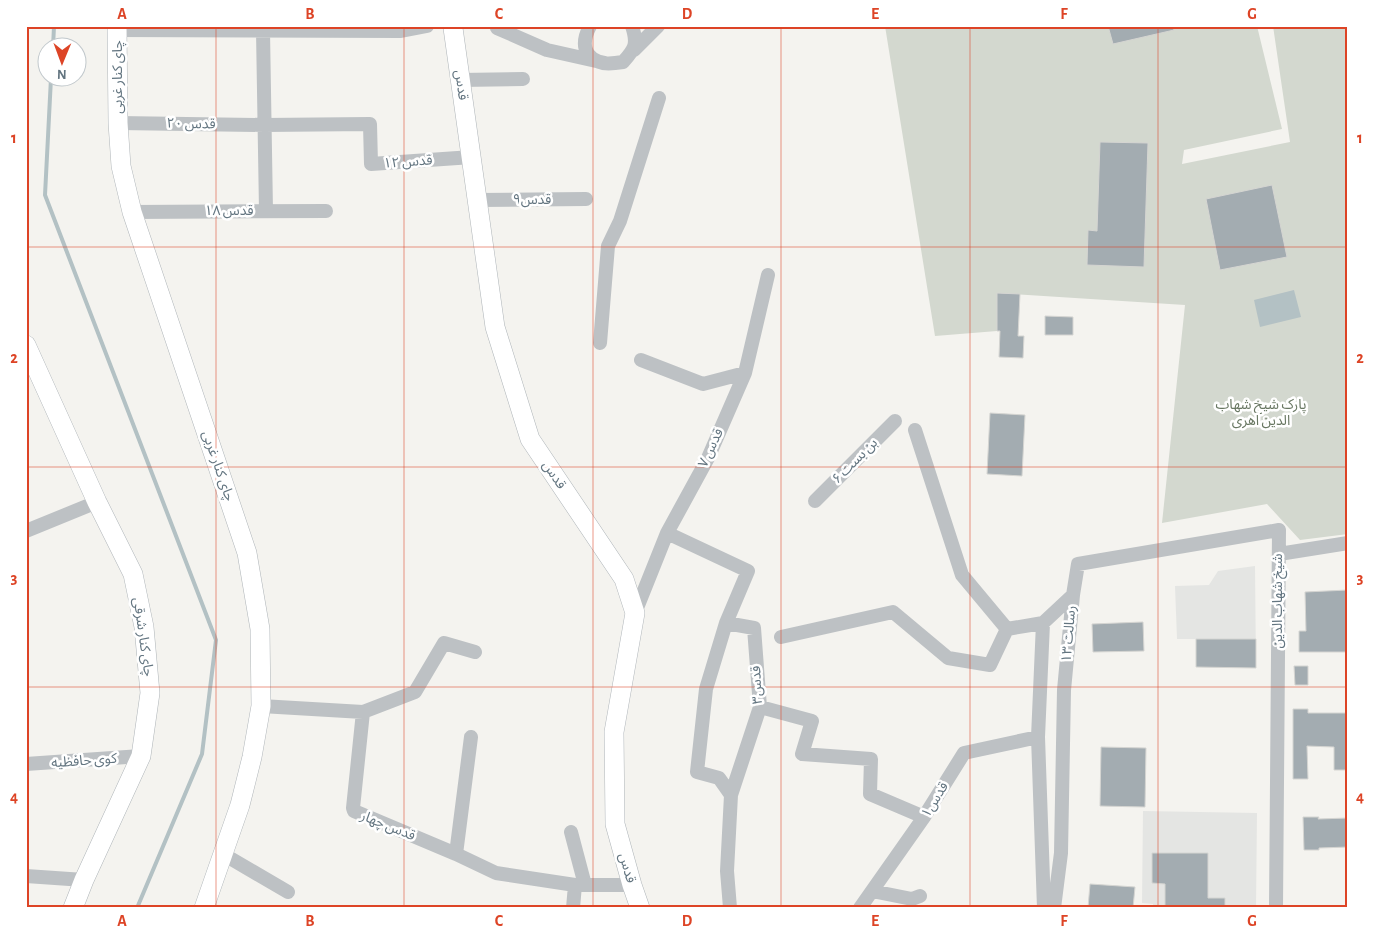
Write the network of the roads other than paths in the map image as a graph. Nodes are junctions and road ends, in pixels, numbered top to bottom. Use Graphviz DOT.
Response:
graph roads {
  1 [pos="427,26"];
  2 [pos="590,26"];
  3 [pos="632,26"];
  4 [pos="658,26"];
  5 [pos="451,27"];
  6 [pos="498,27"];
  7 [pos="117,28"];
  8 [pos="263,31"];
  9 [pos="634,50"];
  10 [pos="605,63"];
  11 [pos="523,79"];
  12 [pos="460,80"];
  13 [pos="659,98"];
  14 [pos="118,123"];
  15 [pos="264,125"];
  16 [pos="472,157"];
  17 [pos="478,200"];
  18 [pos="586,200"];
  19 [pos="266,211"];
  20 [pos="326,211"];
  21 [pos="132,212"];
  22 [pos="768,275"];
  23 [pos="600,343"];
  24 [pos="26,345"];
  25 [pos="641,360"];
  26 [pos="745,373"];
  27 [pos="895,420"];
  28 [pos="915,430"];
  29 [pos="815,501"];
  30 [pos="97,502"];
  31 [pos="26,531"];
  32 [pos="667,533"];
  33 [pos="1348,543"];
  34 [pos="1279,554"];
  35 [pos="1073,595"];
  36 [pos="635,613"];
  37 [pos="726,623"];
  38 [pos="1043,623"];
  39 [pos="1007,629"];
  40 [pos="781,637"];
  41 [pos="475,652"];
  42 [pos="261,706"];
  43 [pos="760,707"];
  44 [pos="363,712"];
  45 [pos="471,737"];
  46 [pos="1038,738"];
  47 [pos="141,756"];
  48 [pos="26,764"];
  49 [pos="731,795"];
  50 [pos="924,817"];
  51 [pos="571,832"];
  52 [pos="223,854"];
  53 [pos="456,854"];
  54 [pos="26,876"];
  55 [pos="84,880"];
  56 [pos="580,885"];
  57 [pos="632,885"];
  58 [pos="872,890"];
  59 [pos="288,892"];
  60 [pos="920,896"];
  61 [pos="73,908"];
  62 [pos="204,908"];
  63 [pos="573,908"];
  64 [pos="640,908"];
  65 [pos="730,908"];
  66 [pos="860,908"];
  67 [pos="1044,908"];
  68 [pos="1054,908"];
  69 [pos="1276,908"];
  1 -- 8 [label="street"];
  2 -- 10 [label="street"];
  3 -- 9 [label="street"];
  4 -- 9 [label="street"];
  5 -- 12 [label="street, قدس"];
  6 -- 10 [label="street"];
  7 -- 8 [label="street"];
  7 -- 14 [label="street, چای کنار غربی"];
  8 -- 15 [label="street"];
  9 -- 10 [label="street"];
  11 -- 12 [label="street"];
  12 -- 16 [label="street, قدس"];
  13 -- 23 [label="street"];
  14 -- 15 [label="street, قدس ۲۰"];
  14 -- 21 [label="street, چای کنار غربی"];
  15 -- 16 [label="street, قدس ۱۲"];
  15 -- 19 [label="street"];
  16 -- 17 [label="street, قدس"];
  17 -- 18 [label="street, قدس۹"];
  17 -- 36 [label="street, قدس"];
  19 -- 20 [label="street, قدس ۱۸"];
  19 -- 21 [label="street, قدس ۱۸"];
  21 -- 42 [label="street, چای کنار غربی"];
  22 -- 26 [label="street, قدس ۷"];
  24 -- 30 [label="street, چای کنار شرقی"];
  25 -- 26 [label="street"];
  26 -- 32 [label="street, قدس ۷"];
  27 -- 29 [label="street, بن بست ۶"];
  28 -- 39 [label="street"];
  30 -- 31 [label="street"];
  30 -- 47 [label="street, چای کنار شرقی"];
  32 -- 36 [label="street, قدس ۷"];
  32 -- 37 [label="street"];
  33 -- 34 [label="street"];
  34 -- 35 [label="street, شیخ شهاب الدین"];
  34 -- 69 [label="street, شیخ شهاب الدین"];
  35 -- 38 [label="street, رسالت ۱۳"];
  35 -- 68 [label="street, رسالت ۱۳"];
  36 -- 57 [label="street, قدس"];
  37 -- 43 [label="street, قدس۳"];
  37 -- 49 [label="street"];
  38 -- 39 [label="street"];
  38 -- 46 [label="street, رسالت ۱۳"];
  39 -- 40 [label="street"];
  41 -- 44 [label="street"];
  42 -- 44 [label="street"];
  42 -- 52 [label="street, چای کنار غربی"];
  43 -- 49 [label="street, قدس۳"];
  43 -- 50 [label="street"];
  44 -- 53 [label="street, قدس چهار"];
  45 -- 53 [label="street"];
  46 -- 50 [label="street, قدس۱"];
  46 -- 67 [label="street, رسالت ۱۳"];
  47 -- 48 [label="street, کوی حافظیه"];
  47 -- 55 [label="street, چای کنار شرقی"];
  49 -- 65 [label="street, قدس۳"];
  50 -- 58 [label="street, قدس۱"];
  51 -- 56 [label="street"];
  52 -- 59 [label="street"];
  52 -- 62 [label="street, چای کنار غربی"];
  53 -- 56 [label="street, قدس چهار"];
  54 -- 55 [label="street"];
  55 -- 61 [label="street, چای کنار شرقی"];
  56 -- 57 [label="street, قدس چهار"];
  56 -- 63 [label="street"];
  57 -- 64 [label="street, قدس"];
  58 -- 60 [label="street"];
  58 -- 66 [label="street, قدس۱"];
}
